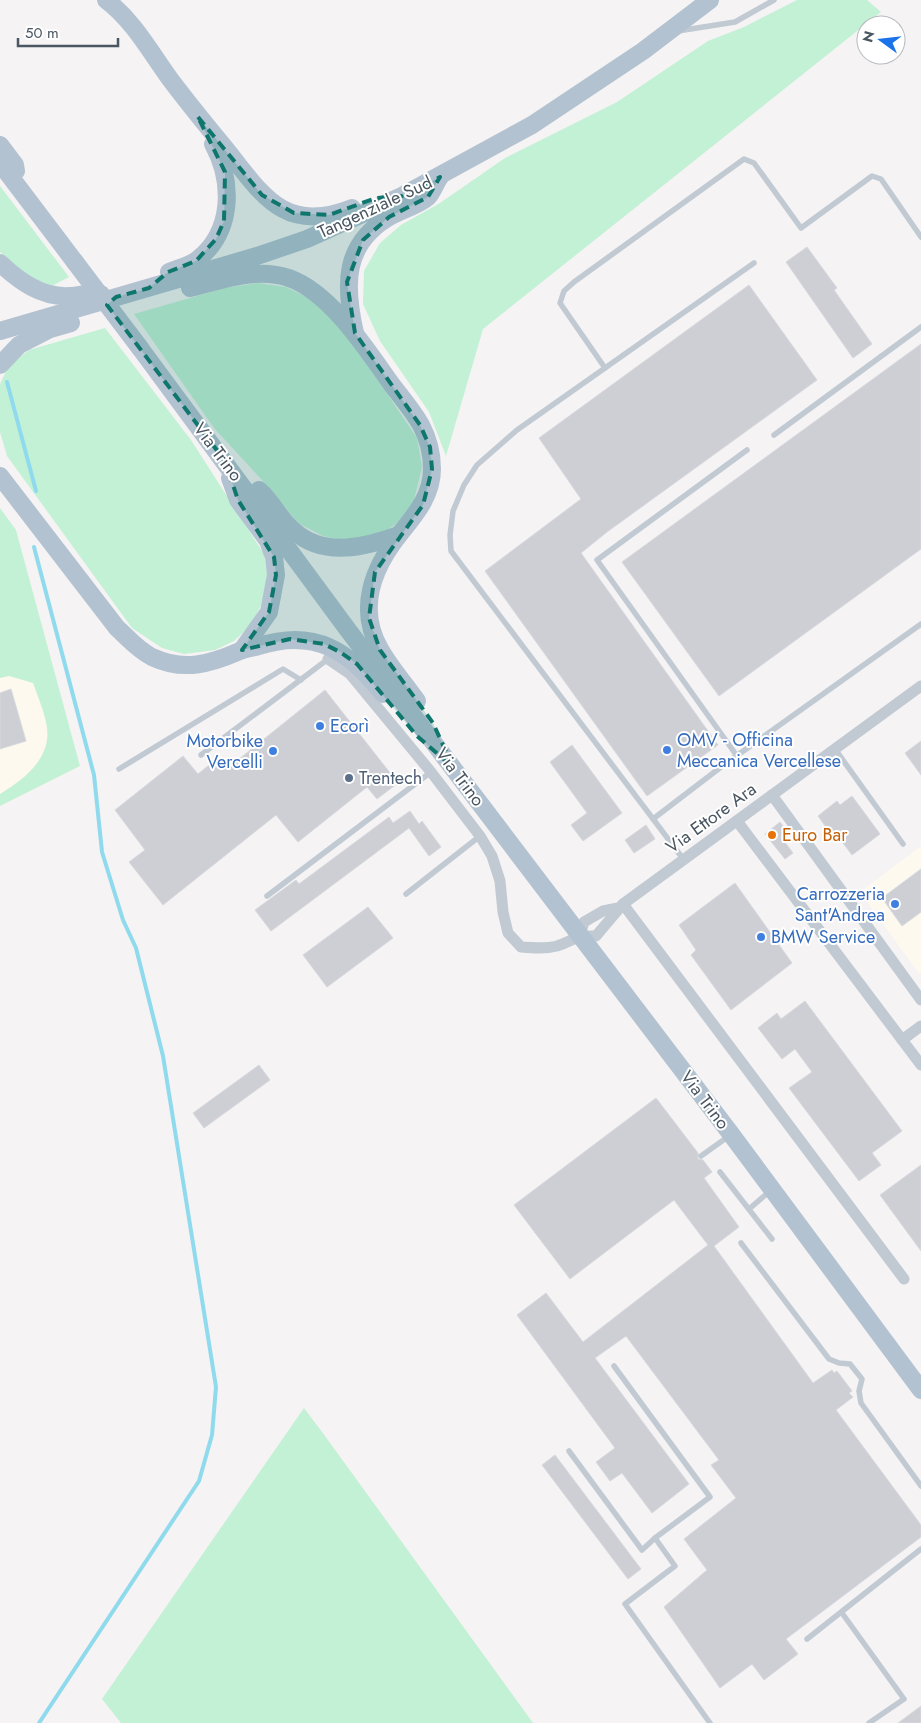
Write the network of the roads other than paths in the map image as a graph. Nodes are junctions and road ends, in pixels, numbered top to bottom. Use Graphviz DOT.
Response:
graph roads {
  1 [pos="106,0"];
  2 [pos="710,0"];
  3 [pos="774,0"];
  4 [pos="666,33"];
  5 [pos="198,117"];
  6 [pos="0,145"];
  7 [pos="0,163"];
  8 [pos="440,177"];
  9 [pos="18,186"];
  10 [pos="402,196"];
  11 [pos="921,237"];
  12 [pos="0,263"];
  13 [pos="754,263"];
  14 [pos="149,288"];
  15 [pos="116,297"];
  16 [pos="921,327"];
  17 [pos="0,331"];
  18 [pos="355,333"];
  19 [pos="0,365"];
  20 [pos="605,368"];
  21 [pos="774,435"];
  22 [pos="747,450"];
  23 [pos="224,461"];
  24 [pos="0,463"];
  25 [pos="0,476"];
  26 [pos="13,490"];
  27 [pos="399,535"];
  28 [pos="921,624"];
  29 [pos="242,650"];
  30 [pos="328,659"];
  31 [pos="301,680"];
  32 [pos="921,686"];
  33 [pos="835,749"];
  34 [pos="201,755"];
  35 [pos="737,756"];
  36 [pos="453,767"];
  37 [pos="119,769"];
  38 [pos="431,772"];
  39 [pos="772,796"];
  40 [pos="654,819"];
  41 [pos="737,821"];
  42 [pos="480,836"];
  43 [pos="903,844"];
  44 [pos="684,860"];
  45 [pos="406,894"];
  46 [pos="266,896"];
  47 [pos="620,906"];
  48 [pos="876,915"];
  49 [pos="864,922"];
  50 [pos="580,935"];
  51 [pos="921,1000"];
  52 [pos="921,1026"];
  53 [pos="902,1040"];
  54 [pos="921,1065"];
  55 [pos="731,1134"];
  56 [pos="701,1156"];
  57 [pos="720,1172"];
  58 [pos="772,1190"];
  59 [pos="749,1209"];
  60 [pos="772,1239"];
  61 [pos="741,1243"];
  62 [pos="904,1279"];
  63 [pos="614,1366"];
  64 [pos="921,1390"];
  65 [pos="569,1451"];
  66 [pos="921,1486"];
  67 [pos="655,1538"];
  68 [pos="921,1549"];
  69 [pos="842,1613"];
  70 [pos="807,1639"];
  71 [pos="710,1723"];
  72 [pos="869,1723"];
  1 -- 5 [label="main road"];
  2 -- 4 [label="main road, Tangenziale Sud"];
  3 -- 4 [label="lane"];
  4 -- 8 [label="main road, Tangenziale Sud"];
  5 -- 10 [label="main road"];
  5 -- 14 [label="main road"];
  6 -- 9 [label="main road"];
  7 -- 9 [label="main road, Via Trino"];
  8 -- 10 [label="main road, Tangenziale Sud"];
  8 -- 18 [label="main road"];
  9 -- 23 [label="main road, Via Trino, bridge"];
  10 -- 14 [label="main road, Tangenziale Sud"];
  11 -- 20 [label="lane"];
  12 -- 15 [label="main road"];
  13 -- 20 [label="lane"];
  14 -- 15 [label="main road, Tangenziale Sud"];
  14 -- 18 [label="main road"];
  15 -- 17 [label="main road, Tangenziale Sud"];
  15 -- 19 [label="main road"];
  16 -- 21 [label="lane"];
  18 -- 27 [label="main road"];
  20 -- 40 [label="lane"];
  22 -- 35 [label="lane"];
  23 -- 27 [label="main road"];
  23 -- 29 [label="main road"];
  23 -- 36 [label="main road, Via Trino"];
  24 -- 26 [label="main road"];
  25 -- 26 [label="main road"];
  26 -- 29 [label="main road"];
  27 -- 36 [label="main road"];
  28 -- 35 [label="lane"];
  29 -- 36 [label="main road"];
  30 -- 31 [label="lane"];
  30 -- 38 [label="street"];
  31 -- 34 [label="lane"];
  31 -- 37 [label="lane"];
  32 -- 33 [label="street, Via Ettore Ara"];
  33 -- 39 [label="street, Via Ettore Ara"];
  33 -- 43 [label="lane"];
  35 -- 40 [label="lane"];
  36 -- 50 [label="main road, Via Trino"];
  38 -- 42 [label="street"];
  38 -- 46 [label="lane"];
  39 -- 41 [label="street, Via Ettore Ara"];
  39 -- 49 [label="street"];
  40 -- 44 [label="lane"];
  41 -- 44 [label="street, Via Ettore Ara"];
  41 -- 53 [label="street"];
  42 -- 45 [label="lane"];
  42 -- 50 [label="street"];
  44 -- 47 [label="street, Via Ettore Ara"];
  47 -- 50 [label="street, Via Ettore Ara"];
  47 -- 62 [label="street"];
  48 -- 49 [label="lane"];
  49 -- 51 [label="street"];
  50 -- 55 [label="main road, Via Trino"];
  52 -- 53 [label="street"];
  53 -- 54 [label="street"];
  55 -- 56 [label="lane"];
  55 -- 58 [label="main road, Via Trino"];
  57 -- 59 [label="lane"];
  58 -- 59 [label="lane"];
  58 -- 64 [label="main road, Via Trino"];
  59 -- 60 [label="lane"];
  61 -- 66 [label="lane"];
  63 -- 67 [label="lane"];
  65 -- 67 [label="lane"];
  67 -- 71 [label="lane"];
  68 -- 69 [label="lane"];
  69 -- 70 [label="lane"];
  69 -- 72 [label="lane"];
}
